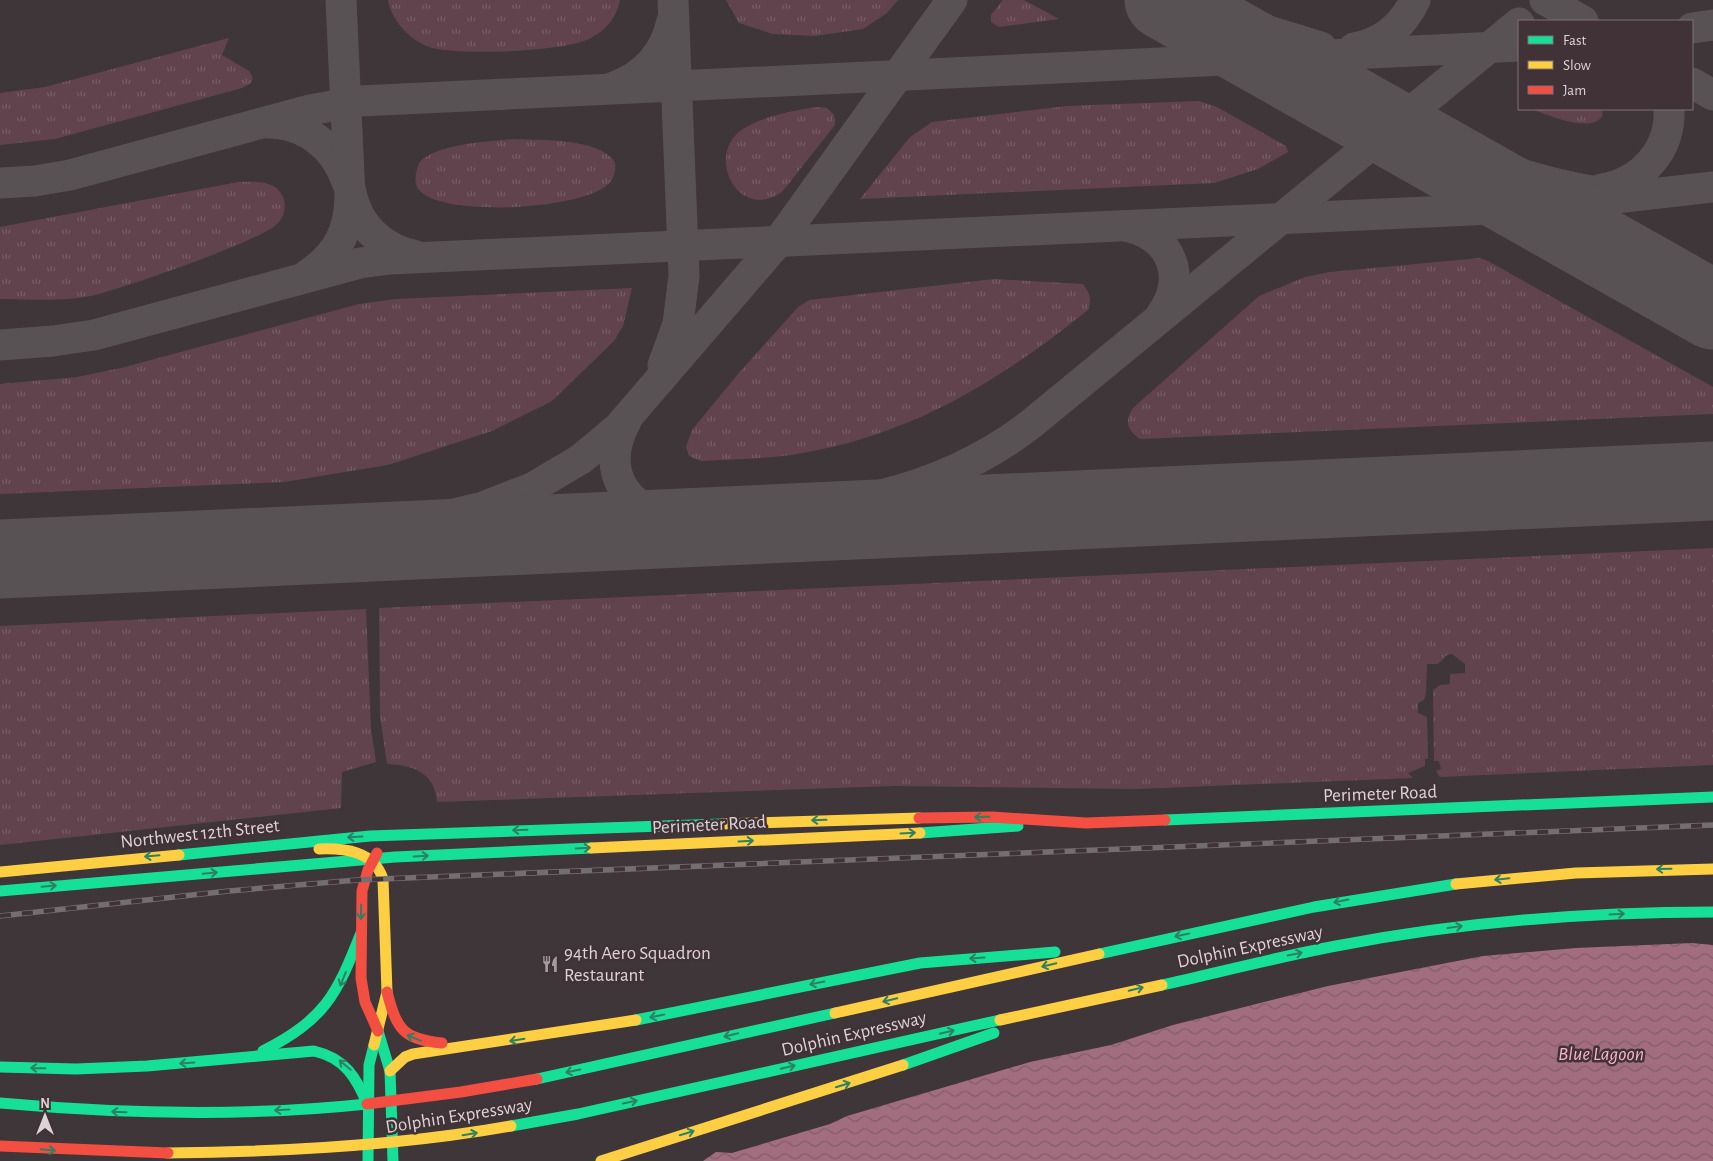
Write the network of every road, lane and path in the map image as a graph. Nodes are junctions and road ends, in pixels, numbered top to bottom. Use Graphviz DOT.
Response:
graph roads {
  1 [pos="1713,798"];
  2 [pos="1048,822"];
  3 [pos="403,835"];
  4 [pos="218,850"];
  5 [pos="372,859"];
  6 [pos="332,862"];
  7 [pos="1713,869"];
  8 [pos="0,872"];
  9 [pos="0,891"];
  10 [pos="362,891"];
  11 [pos="1713,912"];
  12 [pos="361,933"];
  13 [pos="1130,946"];
  14 [pos="387,992"];
  15 [pos="1089,1000"];
  16 [pos="378,1030"];
  17 [pos="461,1048"];
  18 [pos="248,1058"];
  19 [pos="0,1067"];
  20 [pos="390,1071"];
  21 [pos="0,1103"];
  22 [pos="368,1106"];
  23 [pos="0,1146"];
  24 [pos="368,1161"];
  25 [pos="393,1161"];
  26 [pos="601,1161"];
  1 -- 2 [label="main road, Perimeter Road"];
  2 -- 3 [label="main road, Perimeter Road, one-way"];
  5 -- 2 [label="main road, Perimeter Road, one-way"];
  3 -- 4 [label="main road, Northwest 12th Street, one-way"];
  3 -- 5 [label="main road"];
  4 -- 5 [label="main road"];
  4 -- 8 [label="main road, Northwest 12th Street, one-way"];
  5 -- 6 [label="main road, Northwest 12th Street"];
  5 -- 10 [label="main road"];
  5 -- 14 [label="main road"];
  9 -- 6 [label="main road, Northwest 12th Street, one-way"];
  6 -- 10 [label="main road"];
  7 -- 13 [label="main road, Dolphin Expressway, one-way"];
  10 -- 12 [label="main road, one-way"];
  15 -- 11 [label="main road, Dolphin Expressway, one-way"];
  12 -- 16 [label="main road"];
  12 -- 18 [label="main road, one-way"];
  13 -- 17 [label="main road, one-way"];
  13 -- 21 [label="main road, Dolphin Expressway, one-way"];
  14 -- 16 [label="main road"];
  17 -- 14 [label="main road, one-way"];
  23 -- 15 [label="main road, Dolphin Expressway, one-way"];
  26 -- 15 [label="main road, one-way"];
  16 -- 20 [label="main road"];
  16 -- 22 [label="main road"];
  17 -- 20 [label="main road"];
  18 -- 19 [label="main road, one-way"];
  22 -- 18 [label="main road, one-way"];
  20 -- 25 [label="main road"];
  22 -- 24 [label="main road"];
}
